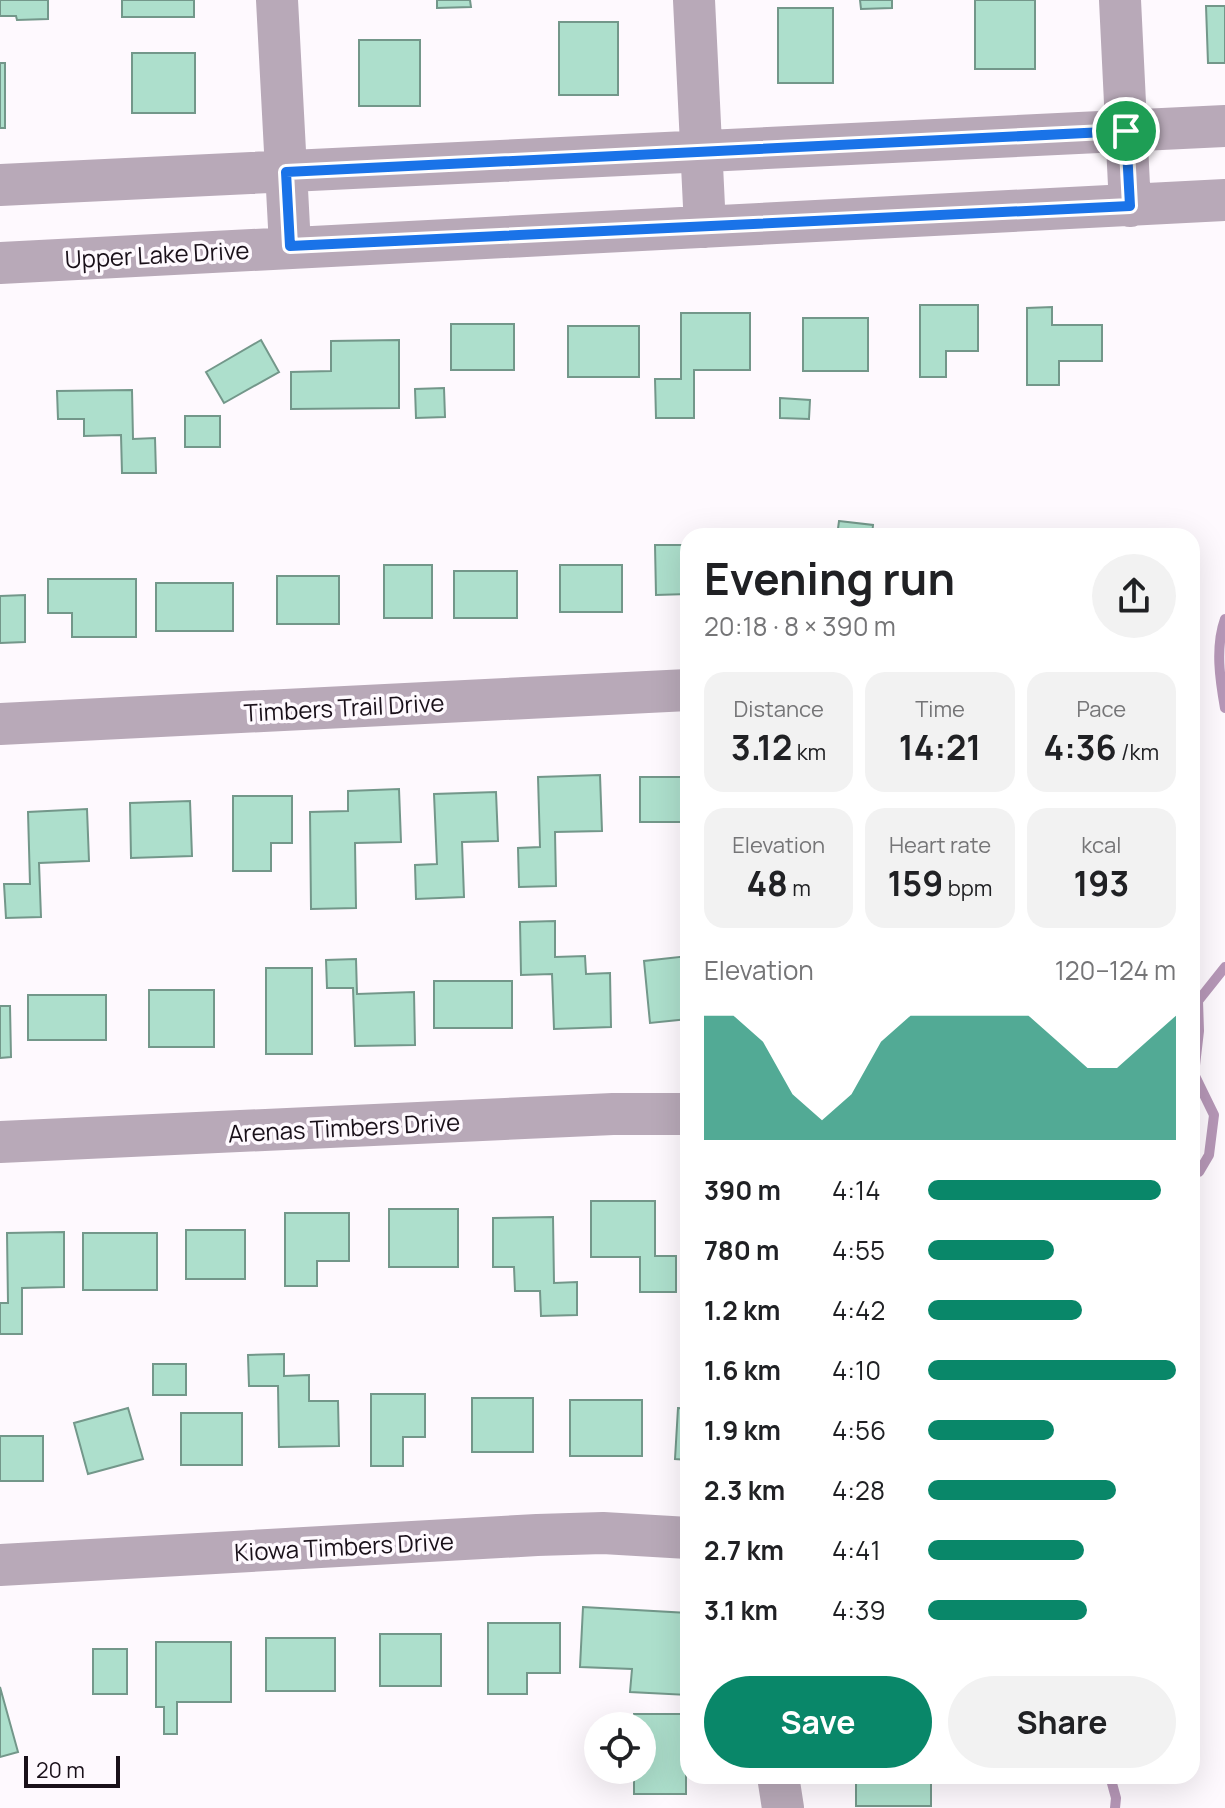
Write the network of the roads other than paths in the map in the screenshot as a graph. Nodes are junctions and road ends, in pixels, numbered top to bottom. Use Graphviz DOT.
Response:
graph roads {
  1 [pos="277,0"];
  2 [pos="694,0"];
  3 [pos="1120,0"];
  4 [pos="1225,126"];
  5 [pos="1126,131"];
  6 [pos="701,151"];
  7 [pos="286,172"];
  8 [pos="0,185"];
  9 [pos="1225,200"];
  10 [pos="1130,206"];
  11 [pos="705,227"];
  12 [pos="290,246"];
  13 [pos="0,263"];
  14 [pos="680,690"];
  15 [pos="0,724"];
  16 [pos="680,1114"];
  17 [pos="0,1142"];
  18 [pos="680,1538"];
  19 [pos="0,1565"];
  20 [pos="779,1784"];
  21 [pos="783,1808"];
  1 -- 7 [label="street"];
  2 -- 6 [label="street"];
  3 -- 5 [label="street"];
  4 -- 5 [label="street"];
  5 -- 6 [label="street"];
  5 -- 10 [label="street"];
  6 -- 7 [label="street"];
  6 -- 11 [label="street"];
  7 -- 8 [label="street"];
  7 -- 12 [label="street"];
  9 -- 10 [label="street, Upper Lake Drive"];
  10 -- 11 [label="street, Upper Lake Drive"];
  11 -- 12 [label="street, Upper Lake Drive"];
  12 -- 13 [label="street, Upper Lake Drive"];
  14 -- 15 [label="street, Timbers Trail Drive"];
  16 -- 17 [label="street, Arenas Timbers Drive"];
  18 -- 19 [label="street, Kiowa Timbers Drive"];
  20 -- 21 [label="street"];
}
